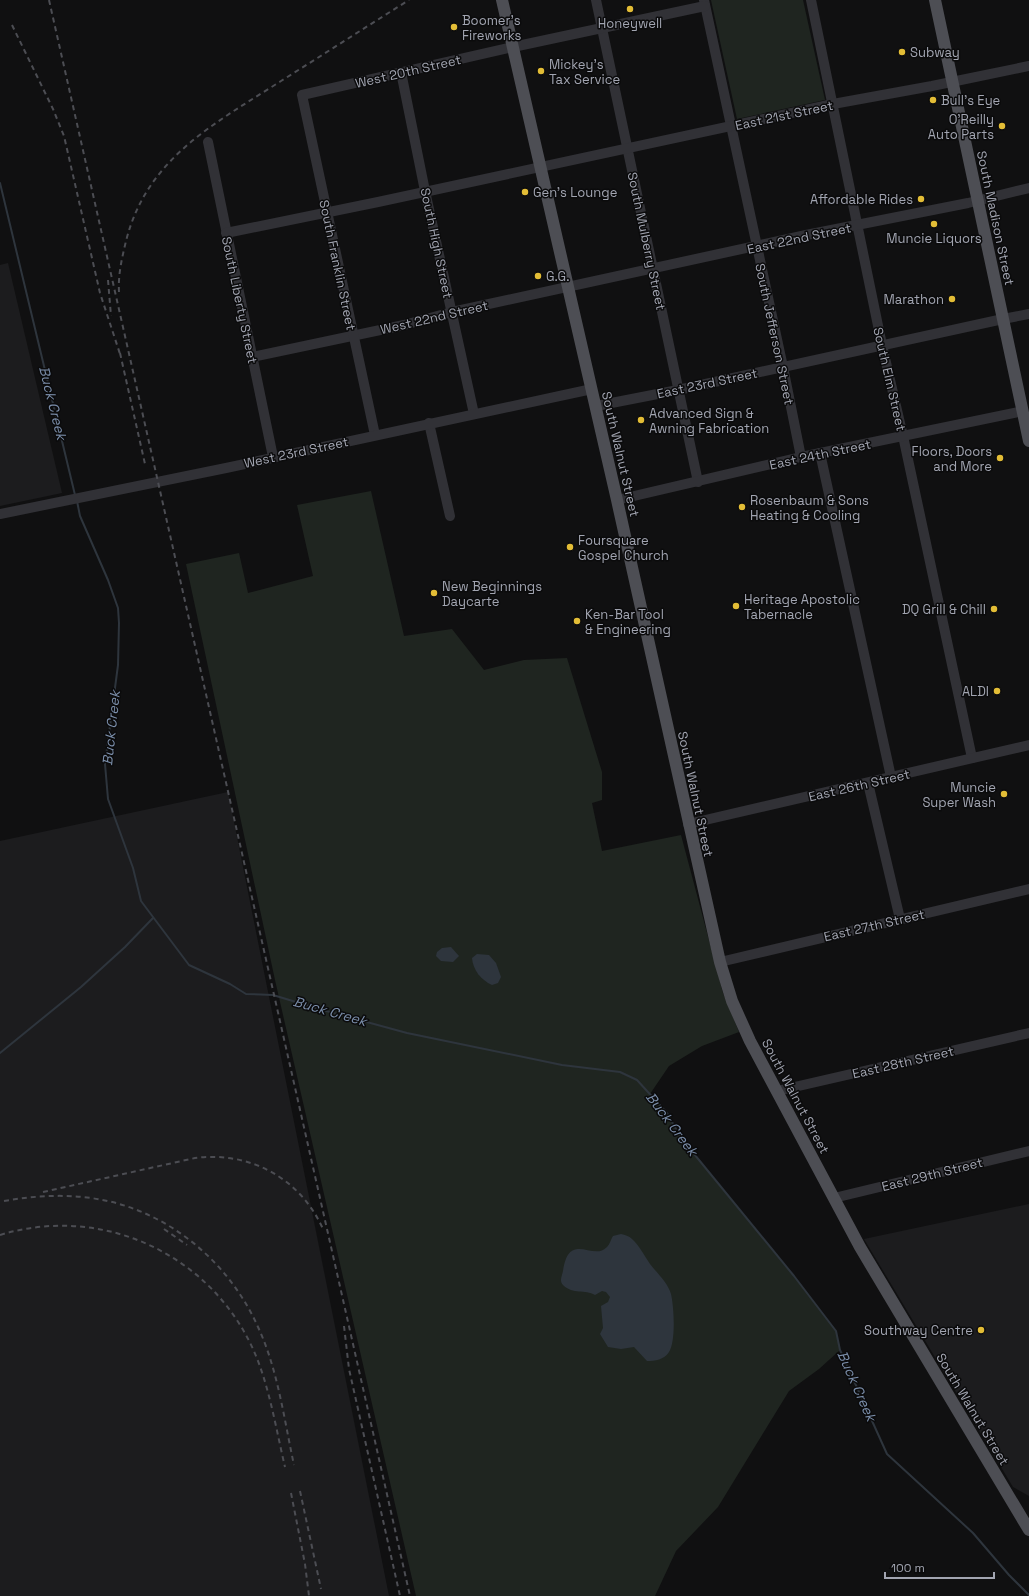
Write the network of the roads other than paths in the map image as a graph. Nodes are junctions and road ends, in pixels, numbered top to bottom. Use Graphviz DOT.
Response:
graph roads {
  1 [pos="502,0"];
  2 [pos="596,0"];
  3 [pos="811,0"];
  4 [pos="935,0"];
  5 [pos="705,3"];
  6 [pos="602,28"];
  7 [pos="513,47"];
  8 [pos="1029,66"];
  9 [pos="402,72"];
  10 [pos="952,82"];
  11 [pos="302,95"];
  12 [pos="833,104"];
  13 [pos="731,126"];
  14 [pos="208,142"];
  15 [pos="627,148"];
  16 [pos="540,166"];
  17 [pos="1029,188"];
  18 [pos="425,191"];
  19 [pos="978,200"];
  20 [pos="327,212"];
  21 [pos="858,225"];
  22 [pos="226,233"];
  23 [pos="756,246"];
  24 [pos="654,268"];
  25 [pos="569,287"];
  26 [pos="452,312"];
  27 [pos="1029,314"];
  28 [pos="1003,319"];
  29 [pos="354,335"];
  30 [pos="882,345"];
  31 [pos="252,357"];
  32 [pos="783,367"];
  33 [pos="592,389"];
  34 [pos="678,390"];
  35 [pos="596,406"];
  36 [pos="1023,411"];
  37 [pos="474,414"];
  38 [pos="429,423"];
  39 [pos="375,435"];
  40 [pos="903,436"];
  41 [pos="1029,441"];
  42 [pos="820,453"];
  43 [pos="273,457"];
  44 [pos="800,457"];
  45 [pos="698,482"];
  46 [pos="617,500"];
  47 [pos="0,514"];
  48 [pos="450,516"];
  49 [pos="1029,745"];
  50 [pos="972,758"];
  51 [pos="891,777"];
  52 [pos="868,783"];
  53 [pos="688,824"];
  54 [pos="1029,889"];
  55 [pos="900,919"];
  56 [pos="720,962"];
  57 [pos="1029,1033"];
  58 [pos="777,1091"];
  59 [pos="1029,1151"];
  60 [pos="834,1198"];
  61 [pos="1029,1530"];
  1 -- 7 [label="main road, South Walnut Street"];
  2 -- 6 [label="street, South Mulberry Street"];
  3 -- 12 [label="street, South Elm Street"];
  4 -- 10 [label="main road, South Madison Street"];
  5 -- 6 [label="street, West 20th Street"];
  5 -- 13 [label="street, South Jefferson Street"];
  6 -- 7 [label="street, West 20th Street"];
  6 -- 15 [label="street, South Mulberry Street"];
  7 -- 9 [label="street, West 20th Street"];
  7 -- 16 [label="main road, South Walnut Street"];
  8 -- 10 [label="street, East 21st Street"];
  9 -- 11 [label="street, West 20th Street"];
  9 -- 18 [label="street, South High Street"];
  10 -- 12 [label="street, East 21st Street"];
  10 -- 19 [label="main road, South Madison Street"];
  11 -- 20 [label="street, South Franklin Street"];
  12 -- 13 [label="street, East 21st Street"];
  12 -- 21 [label="street, South Elm Street"];
  13 -- 15 [label="street, East 21st Street"];
  13 -- 23 [label="street, South Jefferson Street"];
  14 -- 22 [label="street, South Liberty Street"];
  15 -- 16 [label="street, East 21st Street"];
  15 -- 24 [label="street, South Mulberry Street"];
  16 -- 18 [label="street, East 21st Street"];
  16 -- 25 [label="main road, South Walnut Street"];
  17 -- 19 [label="street, East 22nd Street"];
  18 -- 20 [label="street, East 21st Street"];
  18 -- 26 [label="street, South High Street"];
  19 -- 21 [label="street, East 22nd Street"];
  19 -- 28 [label="main road, South Madison Street"];
  20 -- 22 [label="street, East 21st Street"];
  20 -- 29 [label="street, South Franklin Street"];
  21 -- 23 [label="street, East 22nd Street"];
  21 -- 30 [label="street, South Elm Street"];
  22 -- 31 [label="street, South Liberty Street"];
  23 -- 24 [label="street, East 22nd Street"];
  23 -- 32 [label="street, South Jefferson Street"];
  24 -- 25 [label="street, East 22nd Street"];
  24 -- 34 [label="street, South Mulberry Street"];
  25 -- 26 [label="street, West 22nd Street"];
  25 -- 33 [label="main road, South Walnut Street"];
  26 -- 29 [label="street, West 22nd Street"];
  26 -- 37 [label="street, South High Street"];
  27 -- 28 [label="street, East 23rd Street"];
  28 -- 30 [label="street, East 23rd Street"];
  28 -- 36 [label="main road, South Madison Street"];
  29 -- 31 [label="street, West 22nd Street"];
  29 -- 39 [label="street, South Franklin Street"];
  30 -- 32 [label="street, East 23rd Street"];
  30 -- 40 [label="street, South Elm Street"];
  31 -- 43 [label="street, South Liberty Street"];
  32 -- 34 [label="street, East 23rd Street"];
  32 -- 44 [label="street, South Jefferson Street"];
  33 -- 35 [label="main road, South Walnut Street"];
  33 -- 37 [label="street, West 23rd Street"];
  34 -- 35 [label="street, East 23rd Street"];
  34 -- 45 [label="street, South Mulberry Street"];
  35 -- 46 [label="main road, South Walnut Street"];
  36 -- 40 [label="street, East 24th Street"];
  36 -- 41 [label="main road, South Madison Street"];
  37 -- 38 [label="street, West 23rd Street"];
  38 -- 39 [label="street, West 23rd Street"];
  38 -- 48 [label="street"];
  39 -- 43 [label="street, West 23rd Street"];
  40 -- 42 [label="street, East 24th Street"];
  40 -- 50 [label="street, South Elm Street"];
  42 -- 44 [label="street, East 24th Street"];
  42 -- 51 [label="street"];
  43 -- 47 [label="street, West 23rd Street"];
  44 -- 45 [label="street, East 24th Street"];
  45 -- 46 [label="street, East 24th Street"];
  46 -- 53 [label="main road, South Walnut Street"];
  49 -- 50 [label="street, East 26th Street"];
  50 -- 51 [label="street, East 26th Street"];
  51 -- 52 [label="street, East 26th Street"];
  52 -- 53 [label="street, East 26th Street"];
  52 -- 55 [label="street"];
  53 -- 56 [label="main road, South Walnut Street"];
  54 -- 55 [label="street, East 27th Street"];
  55 -- 56 [label="street, East 27th Street"];
  56 -- 58 [label="main road, South Walnut Street"];
  57 -- 58 [label="street, East 28th Street"];
  58 -- 60 [label="main road, South Walnut Street"];
  59 -- 60 [label="street, East 29th Street"];
  60 -- 61 [label="main road, South Walnut Street"];
}
